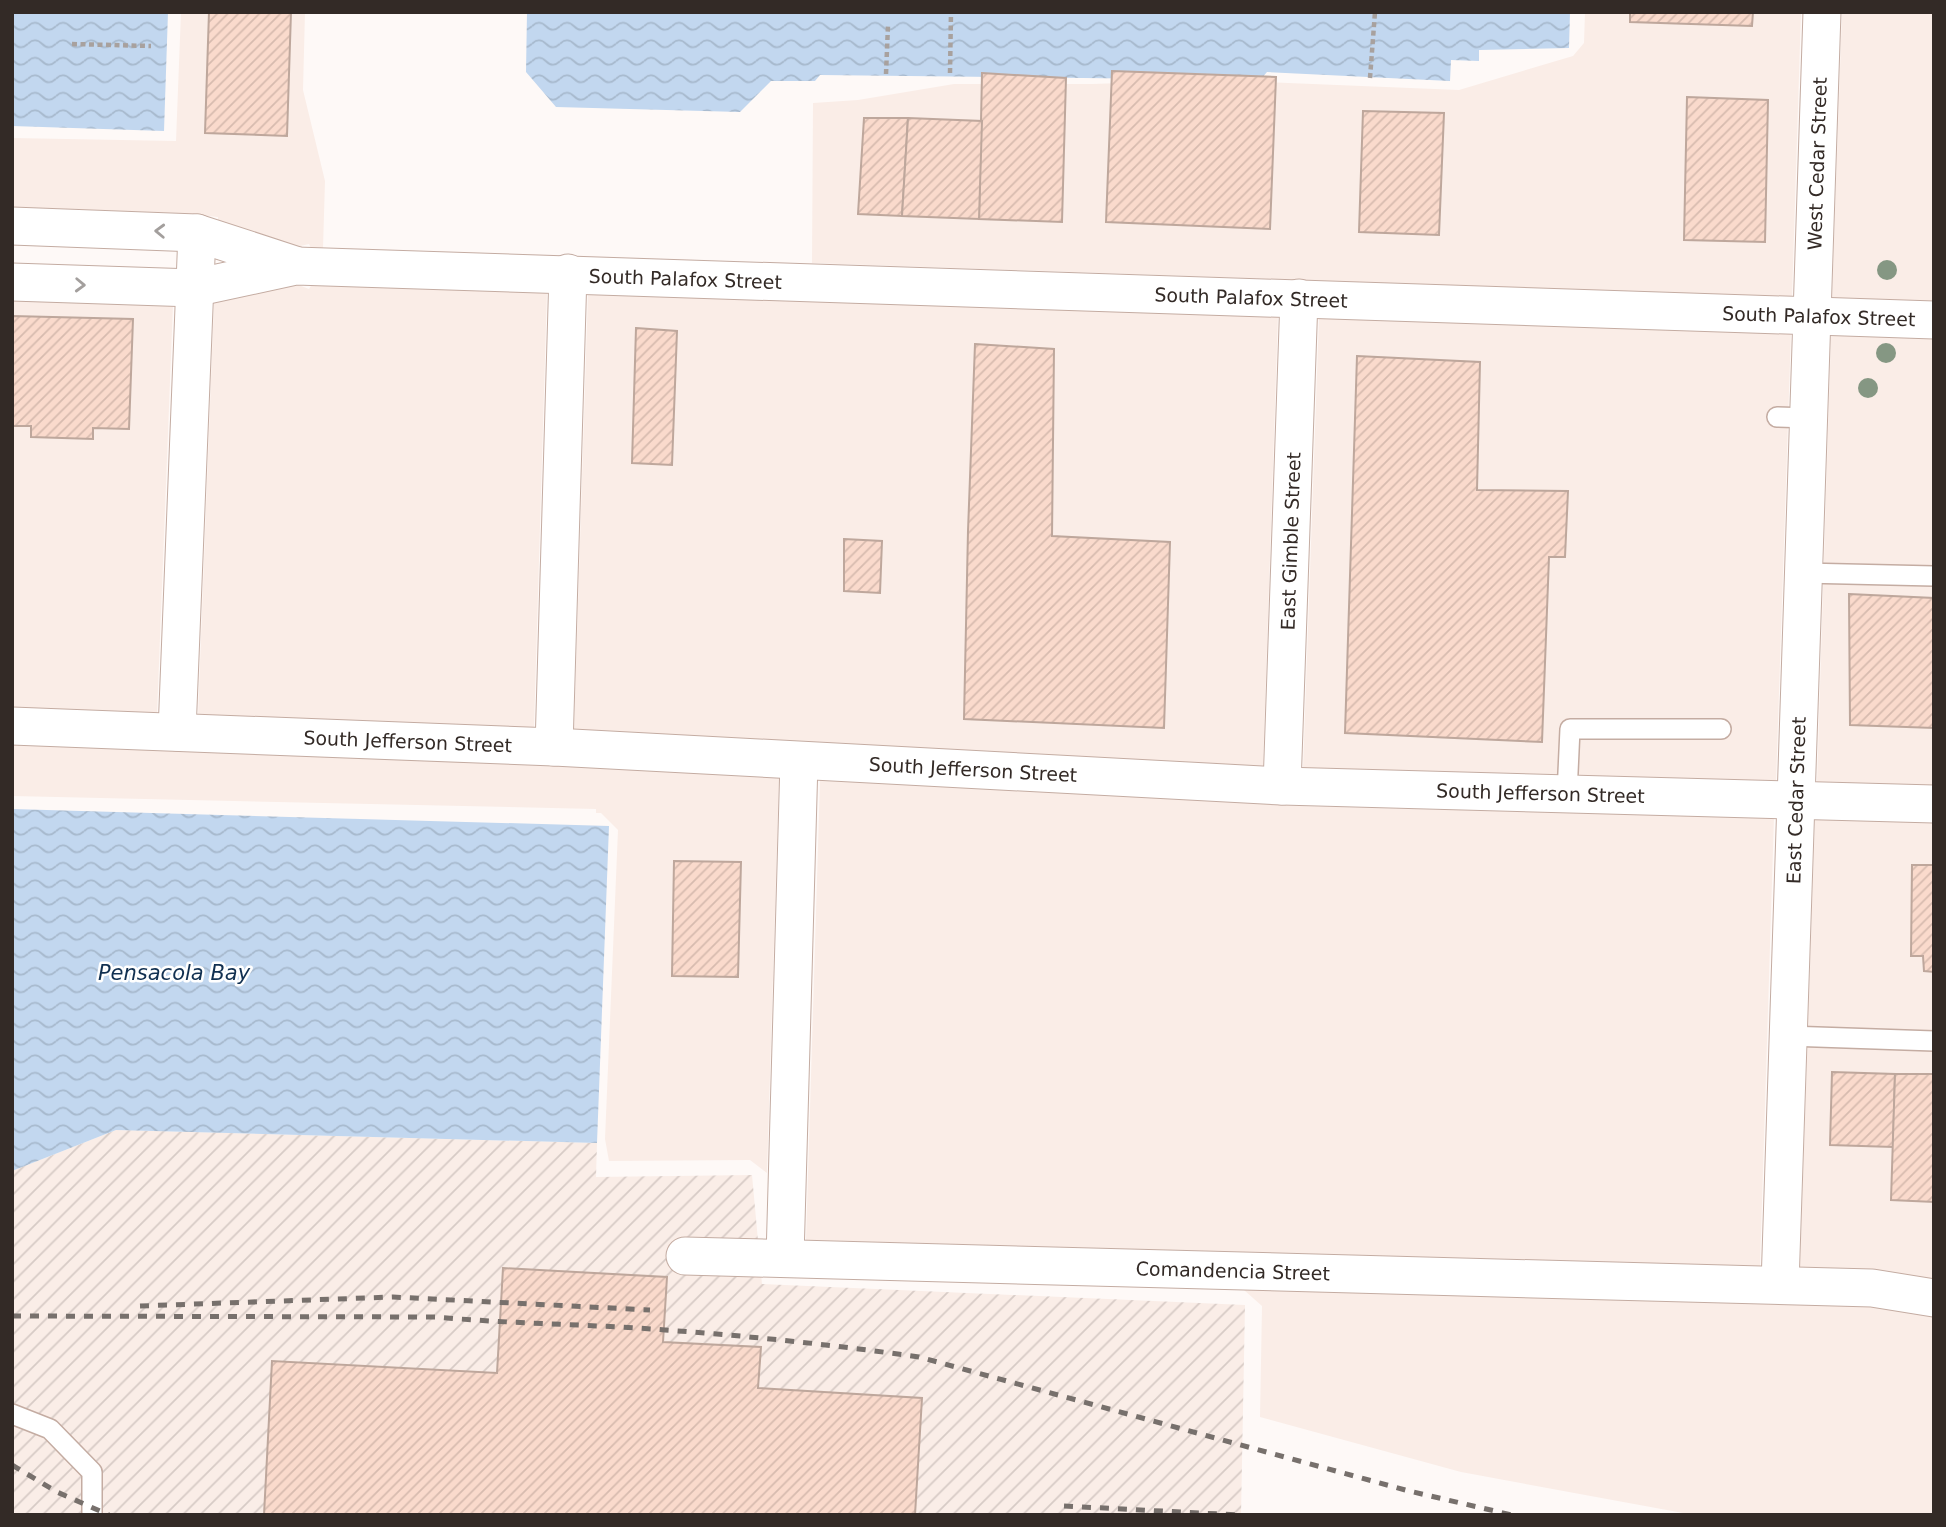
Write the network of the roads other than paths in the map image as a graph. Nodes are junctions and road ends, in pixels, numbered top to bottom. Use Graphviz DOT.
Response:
graph roads {
  1 [pos="1822,12"];
  2 [pos="12,226"];
  3 [pos="197,233"];
  4 [pos="296,265"];
  5 [pos="568,274"];
  6 [pos="12,282"];
  7 [pos="194,288"];
  8 [pos="1299,298"];
  9 [pos="1812,315"];
  10 [pos="1934,320"];
  11 [pos="1803,573"];
  12 [pos="1934,576"];
  13 [pos="12,726"];
  14 [pos="1721,729"];
  15 [pos="177,732"];
  16 [pos="554,747"];
  17 [pos="799,761"];
  18 [pos="1282,786"];
  19 [pos="1567,794"];
  20 [pos="1796,800"];
  21 [pos="1934,804"];
  22 [pos="1788,1036"];
  23 [pos="1934,1041"];
  24 [pos="685,1256"];
  25 [pos="785,1258"];
  26 [pos="1780,1285"];
  27 [pos="1934,1298"];
  28 [pos="12,1414"];
  29 [pos="92,1515"];
  1 -- 9 [label="street, West Cedar Street"];
  3 -- 2 [label="street, South Palafox Street, one-way"];
  3 -- 4 [label="street, South Palafox Street"];
  3 -- 7 [label="street"];
  4 -- 5 [label="street, South Palafox Street"];
  4 -- 7 [label="street, South Palafox Street"];
  5 -- 8 [label="street, South Palafox Street"];
  5 -- 16 [label="street, South Palafox Street"];
  6 -- 7 [label="street, South Palafox Street, one-way"];
  7 -- 15 [label="street"];
  8 -- 9 [label="street, South Palafox Street"];
  8 -- 18 [label="street, East Gimble Street"];
  9 -- 10 [label="street, South Palafox Street"];
  9 -- 11 [label="street, East Cedar Street"];
  11 -- 12 [label="lane"];
  11 -- 20 [label="street, East Cedar Street"];
  13 -- 15 [label="street, South Jefferson Street"];
  14 -- 19 [label="lane"];
  15 -- 16 [label="street, South Jefferson Street"];
  16 -- 17 [label="street, South Jefferson Street"];
  17 -- 18 [label="street, South Jefferson Street"];
  17 -- 25 [label="street"];
  18 -- 19 [label="street, South Jefferson Street"];
  19 -- 20 [label="street, South Jefferson Street"];
  20 -- 21 [label="street, South Jefferson Street"];
  20 -- 22 [label="street, East Cedar Street"];
  22 -- 23 [label="lane"];
  22 -- 26 [label="street, East Cedar Street"];
  24 -- 25 [label="street, Comandencia Street"];
  25 -- 26 [label="street, Comandencia Street"];
  26 -- 27 [label="street, Comandencia Street"];
  28 -- 29 [label="lane"];
}
